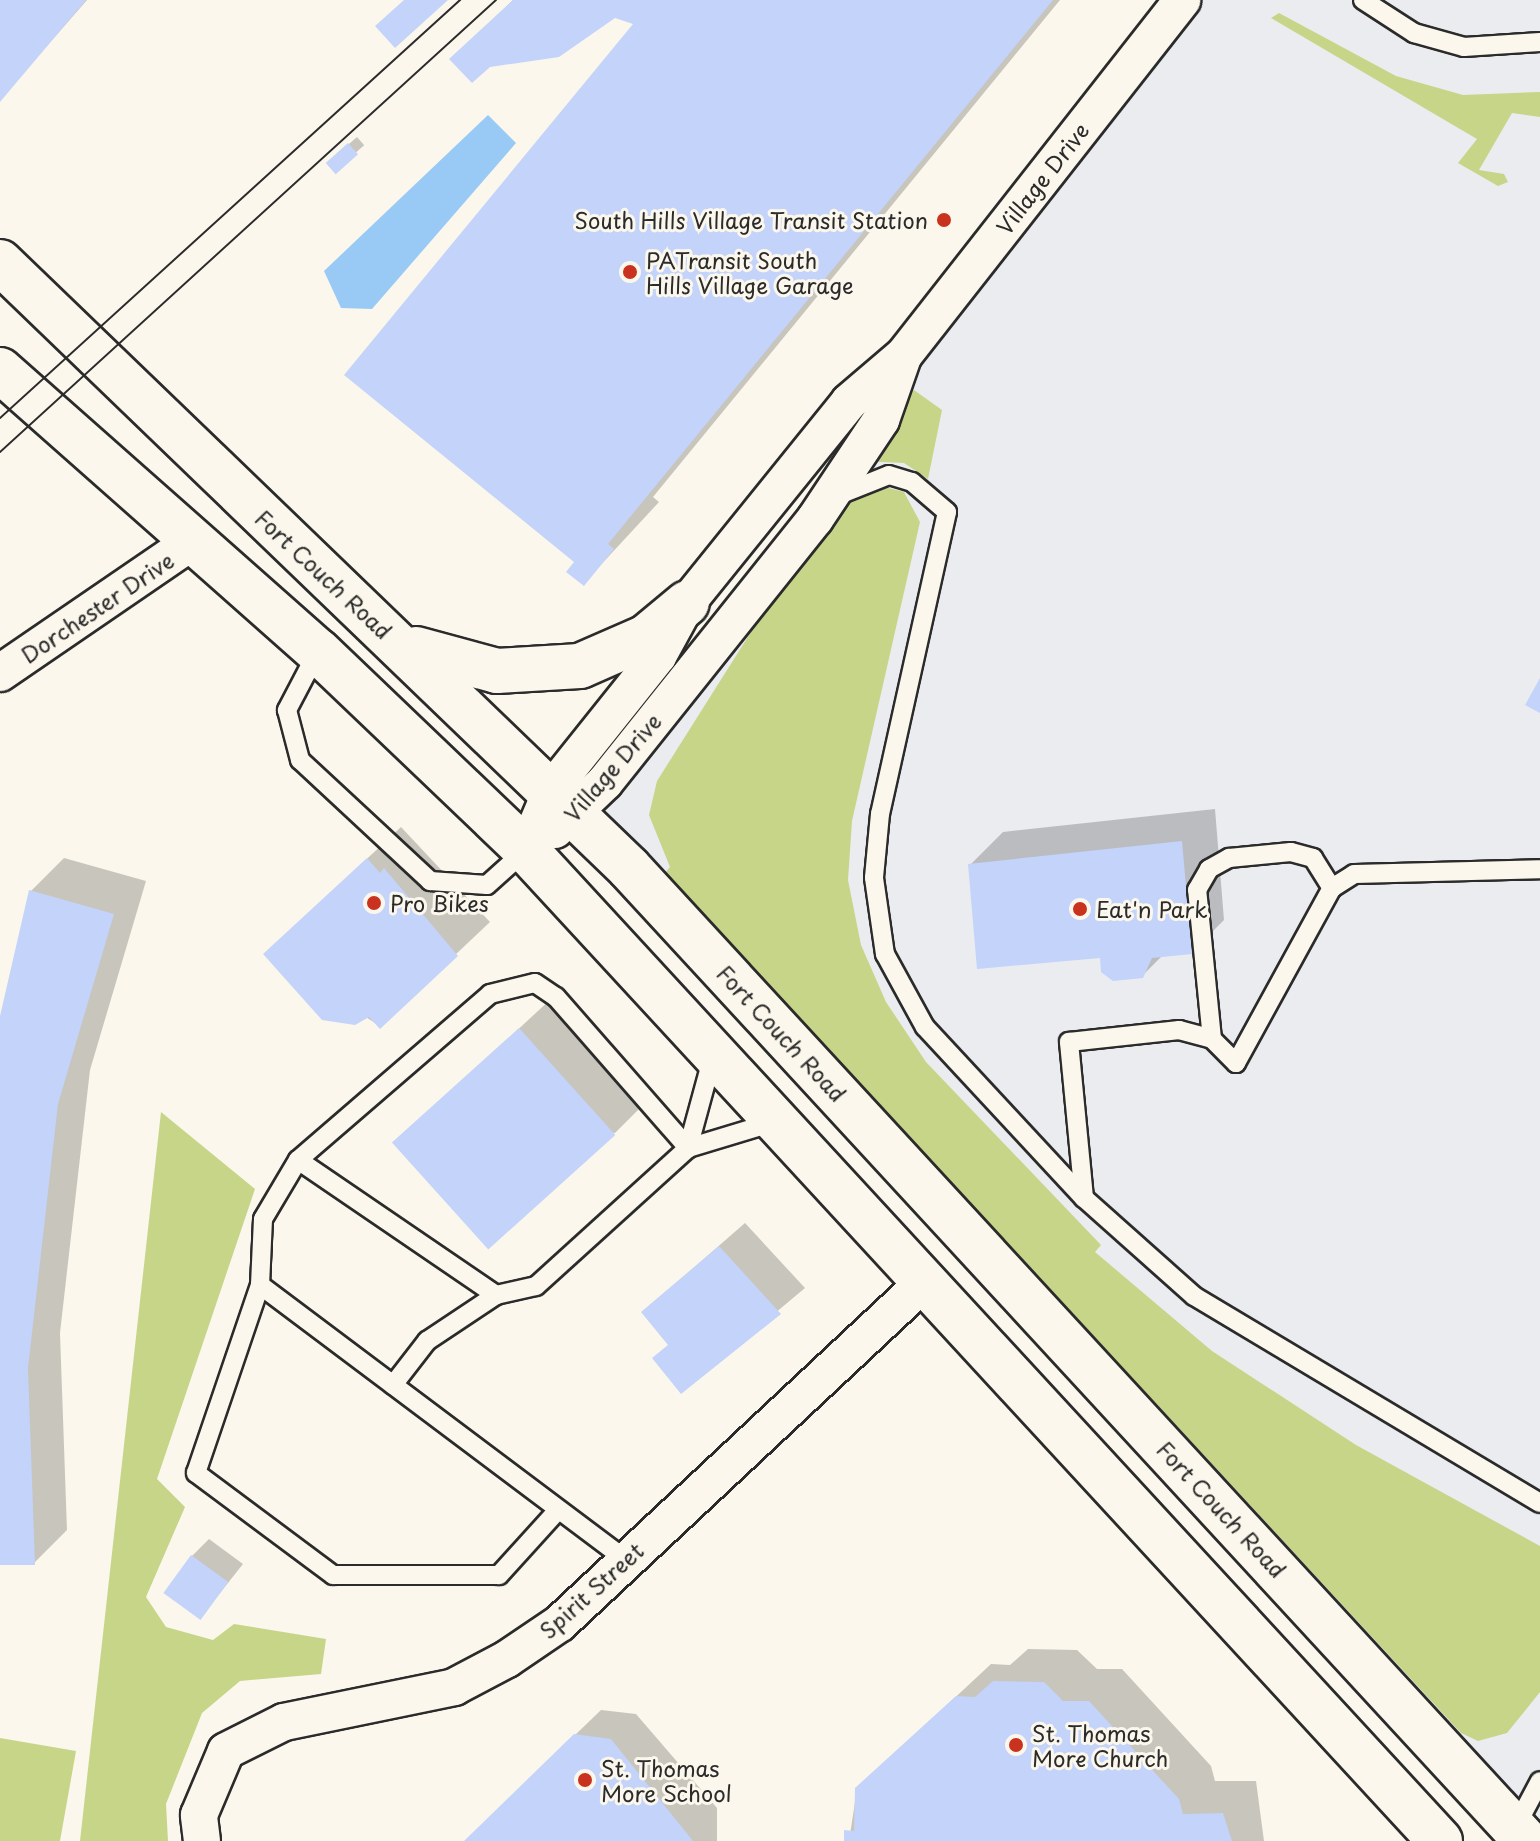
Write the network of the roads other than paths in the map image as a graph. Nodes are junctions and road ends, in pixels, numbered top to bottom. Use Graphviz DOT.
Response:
graph roads {
  1 [pos="1182,0"];
  2 [pos="1363,0"];
  3 [pos="1540,42"];
  4 [pos="0,262"];
  5 [pos="904,355"];
  6 [pos="0,370"];
  7 [pos="815,519"];
  8 [pos="194,540"];
  9 [pos="687,603"];
  10 [pos="393,638"];
  11 [pos="318,651"];
  12 [pos="0,673"];
  13 [pos="564,802"];
  14 [pos="526,850"];
  15 [pos="1540,869"];
  16 [pos="1332,888"];
  17 [pos="1212,1039"];
  18 [pos="714,1054"];
  19 [pos="777,1122"];
  20 [pos="688,1148"];
  21 [pos="298,1160"];
  22 [pos="1084,1198"];
  23 [pos="924,1282"];
  24 [pos="260,1285"];
  25 [pos="496,1295"];
  26 [pos="393,1385"];
  27 [pos="1540,1503"];
  28 [pos="558,1510"];
  29 [pos="626,1560"];
  30 [pos="1540,1781"];
  31 [pos="1518,1837"];
  32 [pos="202,1841"];
  33 [pos="1440,1841"];
  1 -- 5 [label="street, Village Drive"];
  2 -- 3 [label="lane"];
  4 -- 10 [label="street, Fort Couch Road"];
  5 -- 7 [label="street, Village Drive"];
  5 -- 9 [label="street, Village Drive"];
  6 -- 8 [label="street"];
  7 -- 13 [label="street, Village Drive"];
  7 -- 22 [label="lane"];
  8 -- 11 [label="street"];
  8 -- 12 [label="street, Dorchester Drive"];
  9 -- 10 [label="street"];
  9 -- 13 [label="street, Village Drive"];
  10 -- 13 [label="street, Fort Couch Road"];
  11 -- 14 [label="street"];
  11 -- 14 [label="lane"];
  13 -- 14 [label="street, Village Drive"];
  13 -- 31 [label="street, Fort Couch Road"];
  14 -- 18 [label="street"];
  15 -- 16 [label="lane"];
  16 -- 17 [label="lane"];
  16 -- 17 [label="lane"];
  17 -- 22 [label="lane"];
  18 -- 19 [label="street"];
  18 -- 20 [label="lane"];
  19 -- 20 [label="lane"];
  19 -- 23 [label="street"];
  20 -- 21 [label="lane"];
  20 -- 25 [label="lane"];
  21 -- 24 [label="lane"];
  21 -- 25 [label="lane"];
  22 -- 27 [label="lane"];
  23 -- 29 [label="street, Spirit Street"];
  23 -- 33 [label="street"];
  24 -- 26 [label="lane"];
  24 -- 28 [label="lane"];
  25 -- 26 [label="lane"];
  26 -- 28 [label="lane"];
  28 -- 29 [label="lane"];
  29 -- 32 [label="street, Spirit Street"];
  30 -- 31 [label="lane"];
}
